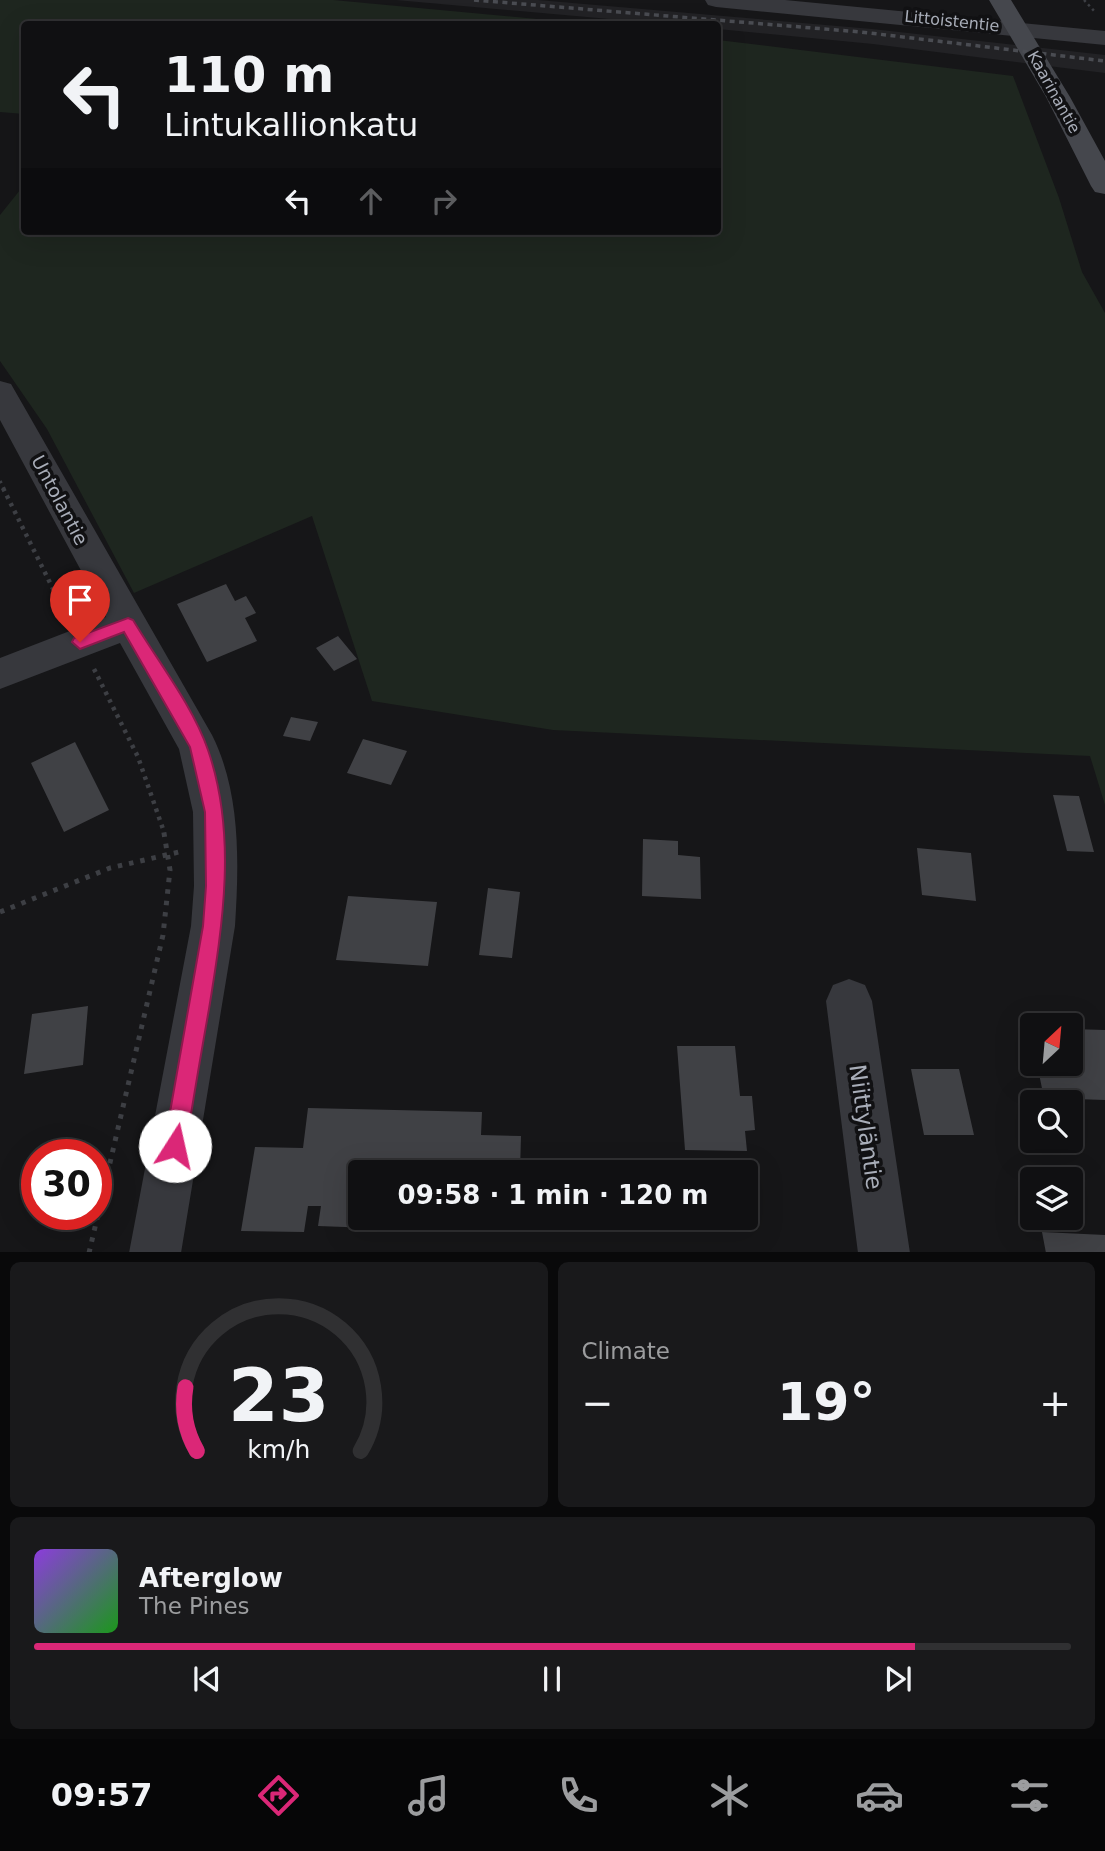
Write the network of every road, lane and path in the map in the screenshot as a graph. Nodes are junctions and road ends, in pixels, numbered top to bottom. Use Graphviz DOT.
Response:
graph roads {
  1 [pos="716,0"];
  2 [pos="1000,0"];
  3 [pos="1105,38"];
  4 [pos="1105,186"];
  5 [pos="0,391"];
  6 [pos="0,481"];
  7 [pos="128,624"];
  8 [pos="80,642"];
  9 [pos="0,674"];
  10 [pos="169,853"];
  11 [pos="0,912"];
  12 [pos="849,1001"];
  13 [pos="89,1252"];
  14 [pos="155,1252"];
  15 [pos="884,1252"];
  1 -- 3 [label="street, Littoistentie"];
  2 -- 4 [label="main road, Kaarinantie"];
  5 -- 7 [label="street, Untolantie"];
  6 -- 8 [label="path"];
  7 -- 8 [label="street"];
  7 -- 14 [label="street, Untolantie"];
  8 -- 9 [label="street"];
  8 -- 10 [label="path"];
  10 -- 11 [label="path"];
  10 -- 13 [label="path"];
  12 -- 15 [label="street, Niittyläntie"];
}
